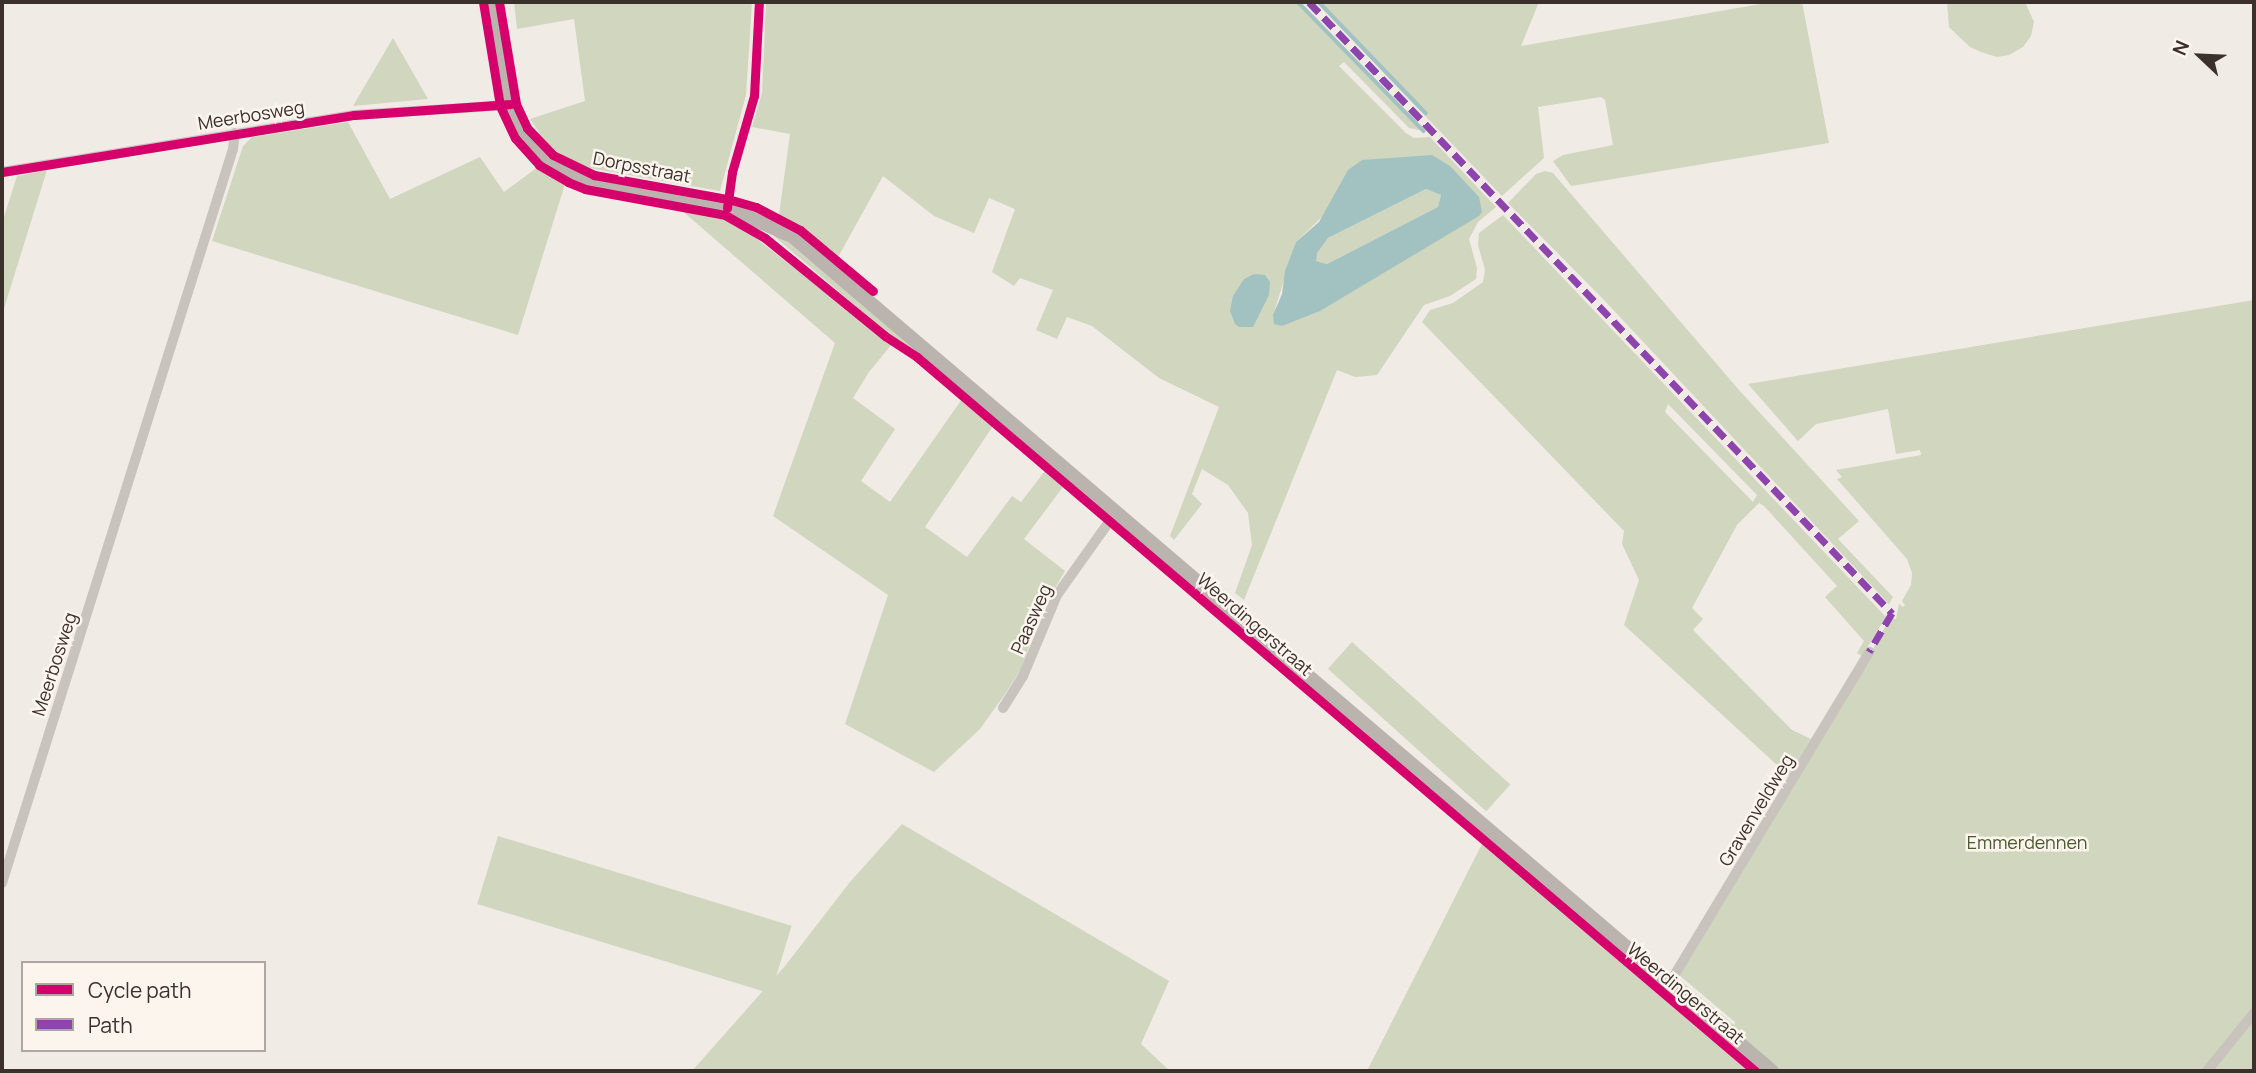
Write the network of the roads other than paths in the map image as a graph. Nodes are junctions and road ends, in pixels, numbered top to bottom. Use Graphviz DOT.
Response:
graph roads {
  1 [pos="491,2"];
  2 [pos="507,105"];
  3 [pos="235,133"];
  4 [pos="2,172"];
  5 [pos="727,207"];
  6 [pos="1116,512"];
  7 [pos="1869,652"];
  8 [pos="1003,708"];
  9 [pos="2,883"];
  10 [pos="1669,984"];
  11 [pos="2254,1013"];
  12 [pos="1772,1071"];
  13 [pos="2207,1071"];
  1 -- 2 [label="main road, Dorpsstraat"];
  2 -- 3 [label="street, Meerbosweg"];
  2 -- 5 [label="main road, Dorpsstraat"];
  3 -- 4 [label="street, Meerbosweg"];
  3 -- 9 [label="street, Meerbosweg"];
  5 -- 6 [label="main road, Weerdingerstraat"];
  6 -- 8 [label="street, Paasweg"];
  6 -- 10 [label="main road, Weerdingerstraat"];
  7 -- 10 [label="street, Gravenveldweg"];
  10 -- 12 [label="main road, Weerdingerstraat"];
  11 -- 13 [label="street"];
}
